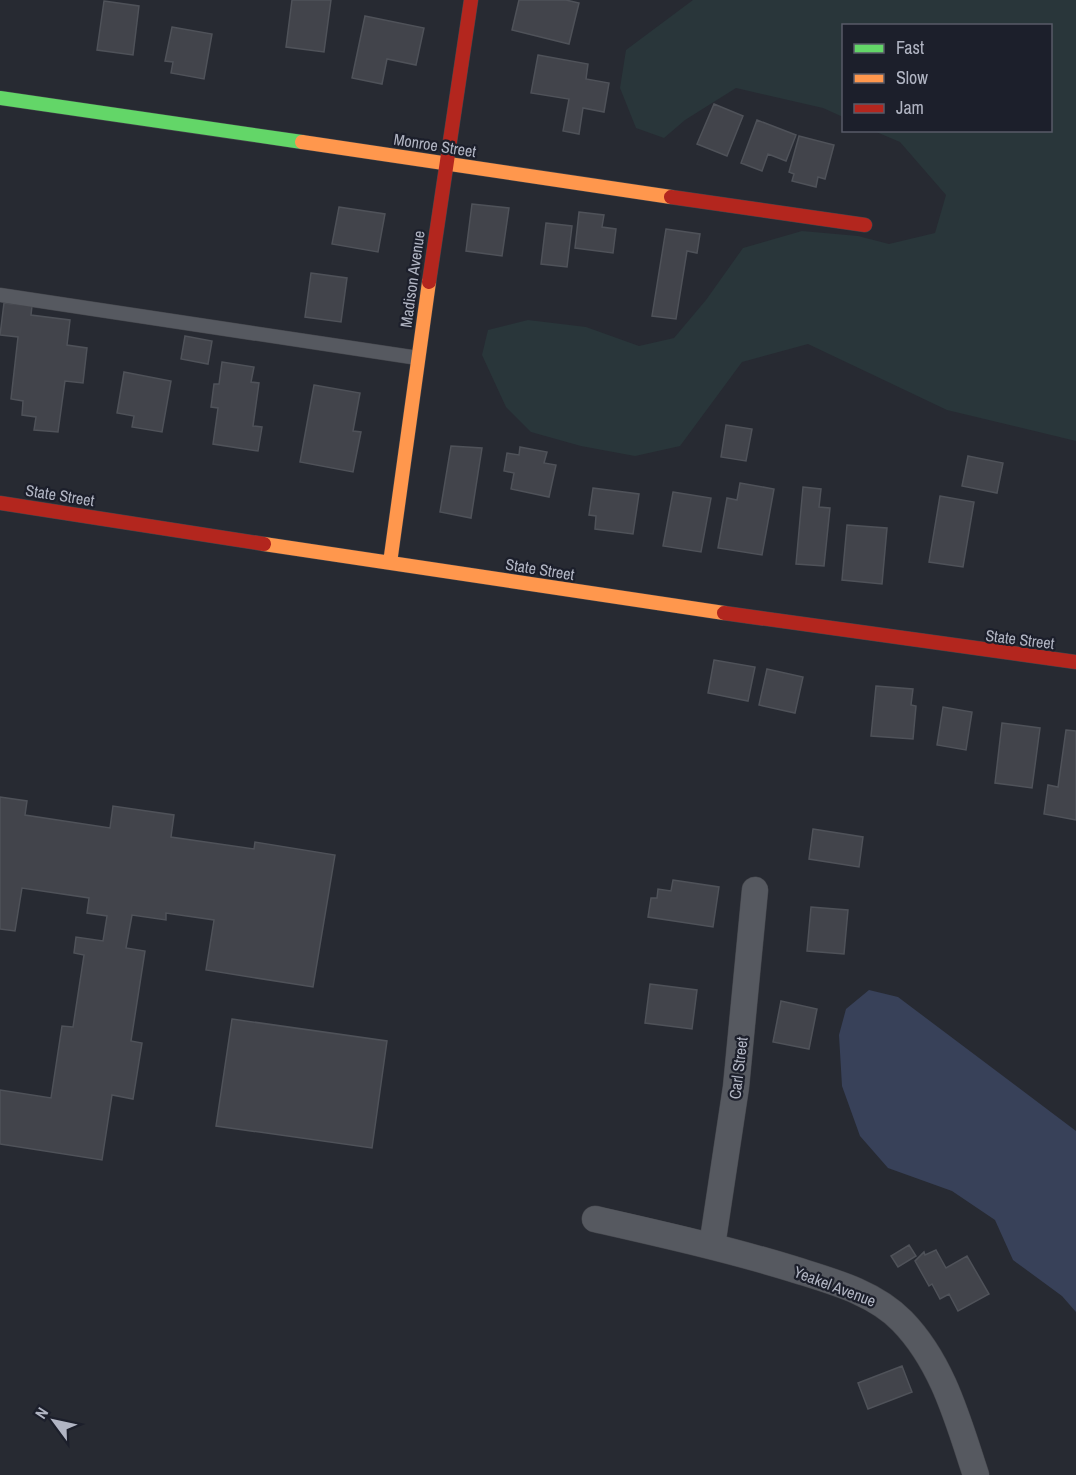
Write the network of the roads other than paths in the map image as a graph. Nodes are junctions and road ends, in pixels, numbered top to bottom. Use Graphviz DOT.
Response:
graph roads {
  1 [pos="471,0"];
  2 [pos="0,98"];
  3 [pos="445,163"];
  4 [pos="865,225"];
  5 [pos="0,296"];
  6 [pos="418,358"];
  7 [pos="0,503"];
  8 [pos="390,563"];
  9 [pos="1076,662"];
  10 [pos="755,890"];
  11 [pos="595,1219"];
  12 [pos="712,1246"];
  13 [pos="976,1475"];
  1 -- 3 [label="street, Madison Avenue"];
  2 -- 3 [label="street, Monroe Street"];
  3 -- 4 [label="street, Monroe Street"];
  3 -- 6 [label="street, Madison Avenue"];
  5 -- 6 [label="lane"];
  6 -- 8 [label="street, Madison Avenue"];
  7 -- 8 [label="street, State Street"];
  8 -- 9 [label="street, State Street"];
  10 -- 12 [label="street, Carl Street"];
  11 -- 12 [label="street, Yeakel Avenue"];
  12 -- 13 [label="street, Yeakel Avenue"];
}
